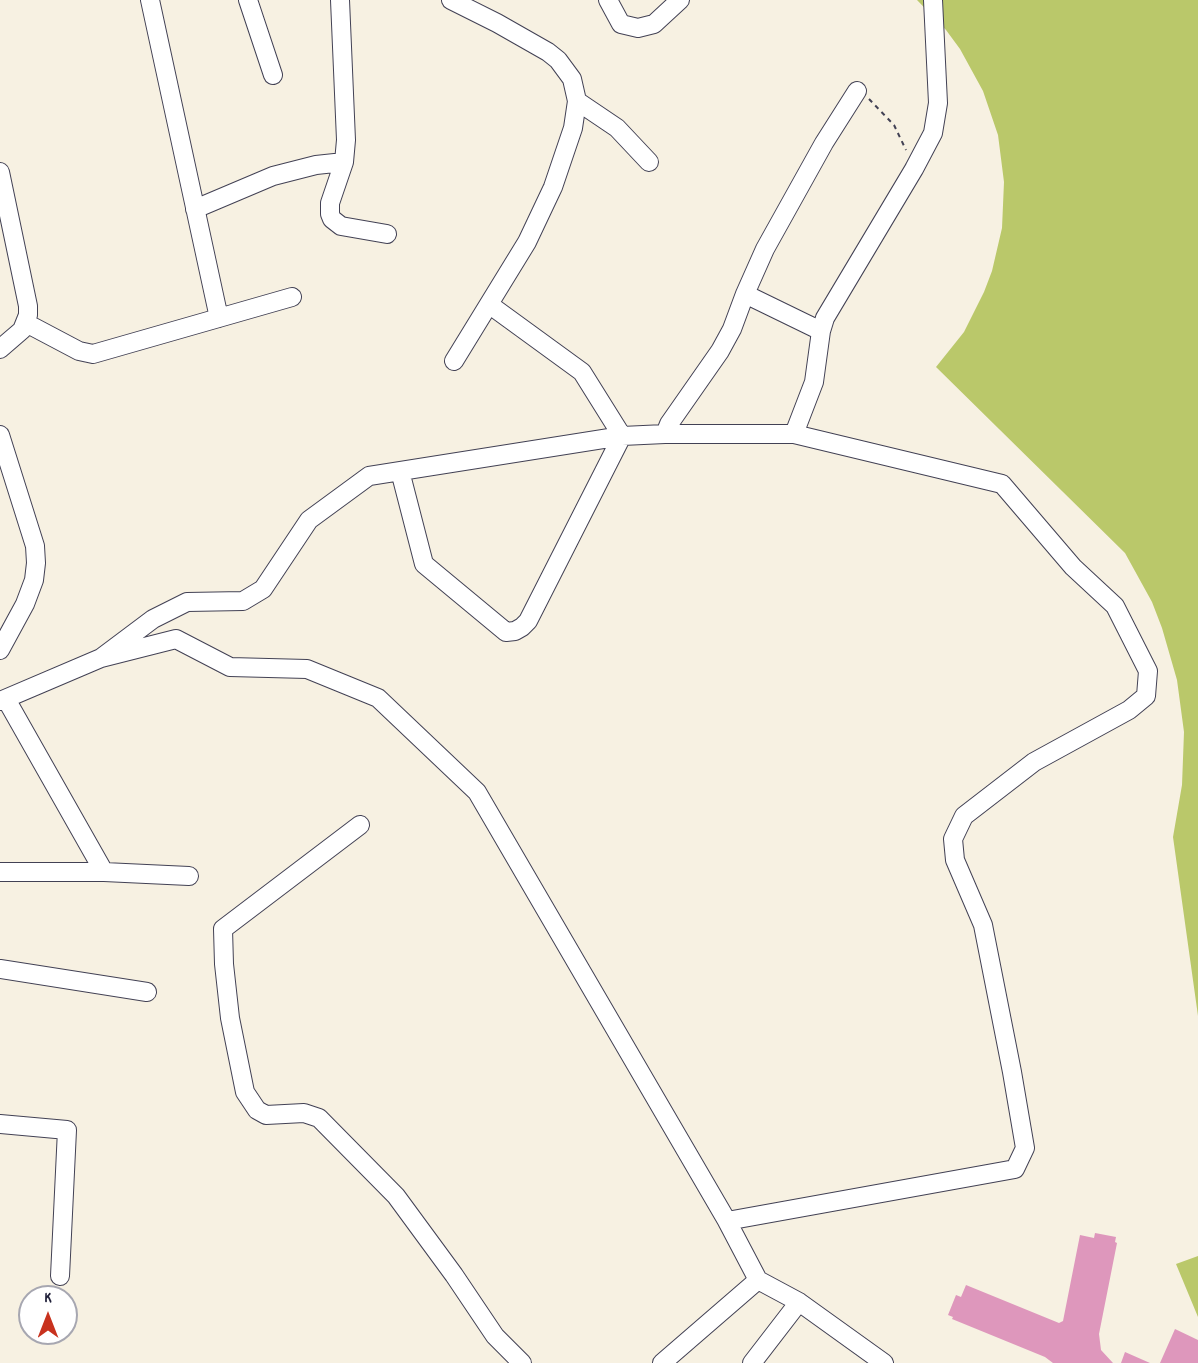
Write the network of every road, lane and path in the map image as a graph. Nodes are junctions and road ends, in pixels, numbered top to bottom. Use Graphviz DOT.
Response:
graph roads {
  1 [pos="150,0"];
  2 [pos="248,0"];
  3 [pos="340,0"];
  4 [pos="451,0"];
  5 [pos="608,0"];
  6 [pos="680,0"];
  7 [pos="933,0"];
  8 [pos="273,75"];
  9 [pos="857,91"];
  10 [pos="577,101"];
  11 [pos="344,162"];
  12 [pos="649,162"];
  13 [pos="914,169"];
  14 [pos="0,172"];
  15 [pos="195,209"];
  16 [pos="387,234"];
  17 [pos="745,294"];
  18 [pos="292,297"];
  19 [pos="490,305"];
  20 [pos="219,318"];
  21 [pos="26,323"];
  22 [pos="821,331"];
  23 [pos="0,349"];
  24 [pos="454,361"];
  25 [pos="665,434"];
  26 [pos="794,434"];
  27 [pos="0,435"];
  28 [pos="622,436"];
  29 [pos="400,471"];
  30 [pos="0,650"];
  31 [pos="101,658"];
  32 [pos="3,700"];
  33 [pos="360,825"];
  34 [pos="0,872"];
  35 [pos="104,872"];
  36 [pos="189,876"];
  37 [pos="0,969"];
  38 [pos="147,992"];
  39 [pos="0,1124"];
  40 [pos="728,1221"];
  41 [pos="60,1276"];
  42 [pos="758,1280"];
  43 [pos="799,1302"];
  44 [pos="522,1363"];
  45 [pos="662,1363"];
  46 [pos="752,1363"];
  47 [pos="884,1363"];
  1 -- 15 [label="street"];
  2 -- 8 [label="street"];
  3 -- 11 [label="street"];
  4 -- 10 [label="street"];
  5 -- 6 [label="street"];
  7 -- 13 [label="street"];
  9 -- 13 [label="path"];
  9 -- 17 [label="street"];
  10 -- 12 [label="street"];
  10 -- 19 [label="street"];
  11 -- 15 [label="street"];
  11 -- 16 [label="street"];
  13 -- 22 [label="street"];
  14 -- 21 [label="street"];
  15 -- 20 [label="street"];
  17 -- 22 [label="street"];
  17 -- 25 [label="street"];
  18 -- 20 [label="street"];
  19 -- 24 [label="street"];
  19 -- 28 [label="street"];
  20 -- 21 [label="street"];
  21 -- 23 [label="street"];
  22 -- 26 [label="street"];
  25 -- 26 [label="street"];
  25 -- 28 [label="street"];
  26 -- 40 [label="street"];
  27 -- 30 [label="street"];
  28 -- 29 [label="street"];
  28 -- 29 [label="street"];
  29 -- 31 [label="street"];
  31 -- 32 [label="street"];
  31 -- 40 [label="street"];
  32 -- 35 [label="street"];
  33 -- 44 [label="street"];
  34 -- 35 [label="street"];
  35 -- 36 [label="street"];
  37 -- 38 [label="street"];
  39 -- 41 [label="street"];
  40 -- 42 [label="street"];
  42 -- 43 [label="street"];
  42 -- 45 [label="street"];
  43 -- 46 [label="street"];
  43 -- 47 [label="street"];
}
